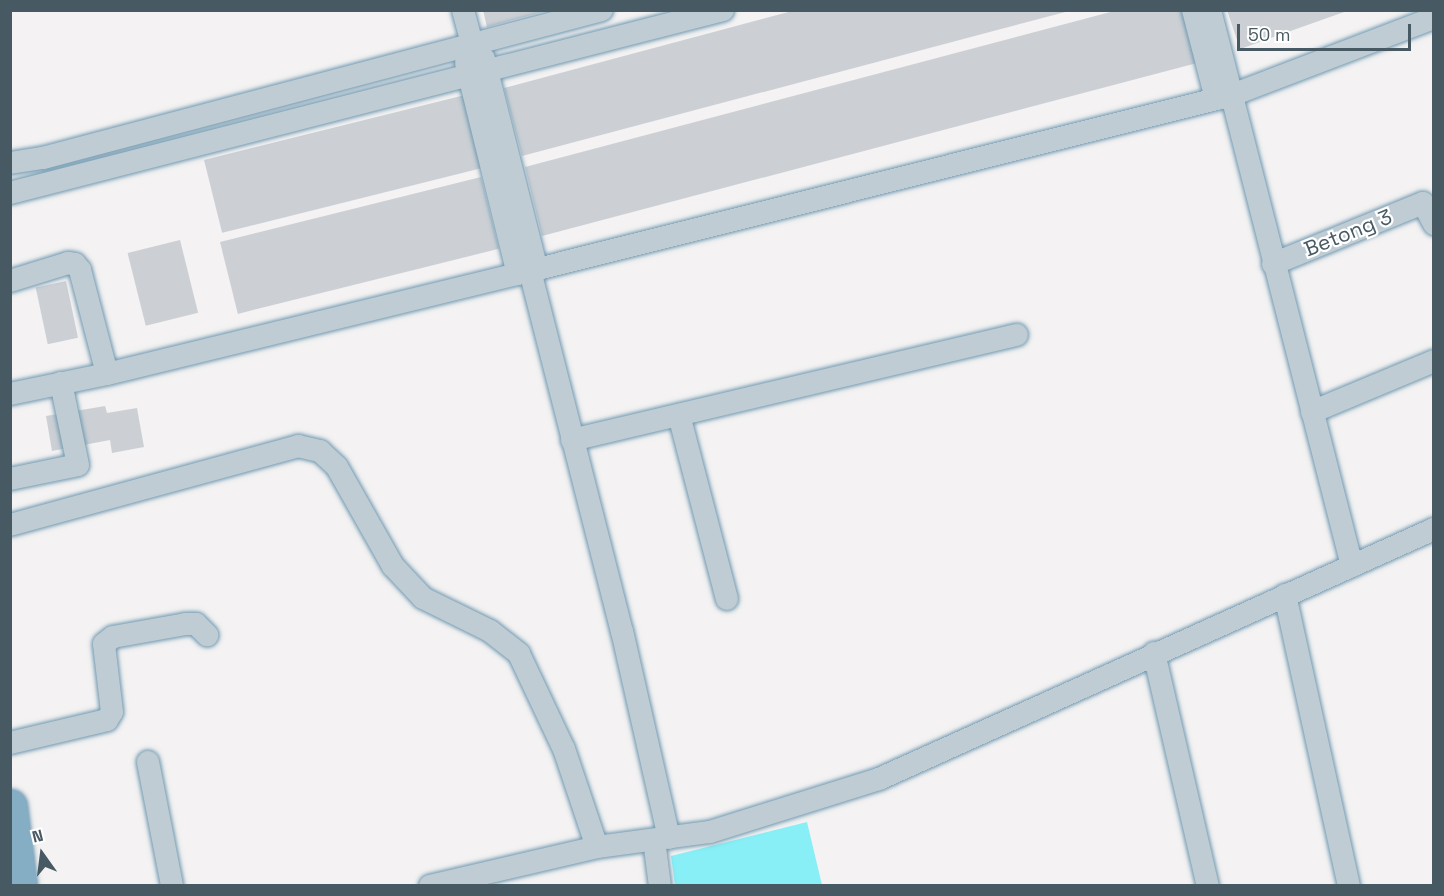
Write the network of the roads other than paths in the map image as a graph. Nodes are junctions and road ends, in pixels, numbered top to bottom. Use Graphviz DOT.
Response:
graph roads {
  1 [pos="464,10"];
  2 [pos="602,10"];
  3 [pos="723,10"];
  4 [pos="1192,10"];
  5 [pos="1210,10"];
  6 [pos="1434,18"];
  7 [pos="472,45"];
  8 [pos="478,74"];
  9 [pos="1224,97"];
  10 [pos="10,163"];
  11 [pos="10,193"];
  12 [pos="1434,224"];
  13 [pos="1273,264"];
  14 [pos="529,272"];
  15 [pos="10,281"];
  16 [pos="1017,335"];
  17 [pos="1434,361"];
  18 [pos="107,374"];
  19 [pos="61,383"];
  20 [pos="10,394"];
  21 [pos="1312,412"];
  22 [pos="679,415"];
  23 [pos="572,440"];
  24 [pos="10,479"];
  25 [pos="10,525"];
  26 [pos="1434,529"];
  27 [pos="1352,566"];
  28 [pos="1285,595"];
  29 [pos="727,599"];
  30 [pos="207,635"];
  31 [pos="1154,653"];
  32 [pos="10,743"];
  33 [pos="148,762"];
  34 [pos="10,806"];
  35 [pos="662,839"];
  36 [pos="597,847"];
  37 [pos="20,885"];
  38 [pos="172,885"];
  39 [pos="429,885"];
  40 [pos="660,885"];
  41 [pos="1208,885"];
  42 [pos="1349,885"];
  1 -- 7 [label="street"];
  2 -- 7 [label="street"];
  3 -- 8 [label="street"];
  4 -- 9 [label="street"];
  5 -- 9 [label="street"];
  6 -- 9 [label="street"];
  7 -- 8 [label="street"];
  7 -- 10 [label="street"];
  8 -- 11 [label="street"];
  8 -- 14 [label="street"];
  9 -- 13 [label="street"];
  9 -- 14 [label="street"];
  12 -- 13 [label="street, Betong 3"];
  13 -- 21 [label="street"];
  14 -- 18 [label="street"];
  14 -- 23 [label="street"];
  15 -- 18 [label="street"];
  16 -- 22 [label="street"];
  17 -- 21 [label="street"];
  18 -- 19 [label="street"];
  19 -- 20 [label="street"];
  19 -- 24 [label="street"];
  21 -- 27 [label="street"];
  22 -- 23 [label="street"];
  22 -- 29 [label="street"];
  23 -- 35 [label="street"];
  25 -- 36 [label="street"];
  26 -- 27 [label="street"];
  27 -- 28 [label="street"];
  28 -- 31 [label="street"];
  28 -- 42 [label="street"];
  30 -- 32 [label="street"];
  31 -- 35 [label="street"];
  31 -- 41 [label="street"];
  33 -- 38 [label="street"];
  34 -- 37 [label="highway"];
  35 -- 36 [label="street"];
  35 -- 40 [label="street"];
  36 -- 39 [label="street"];
}
